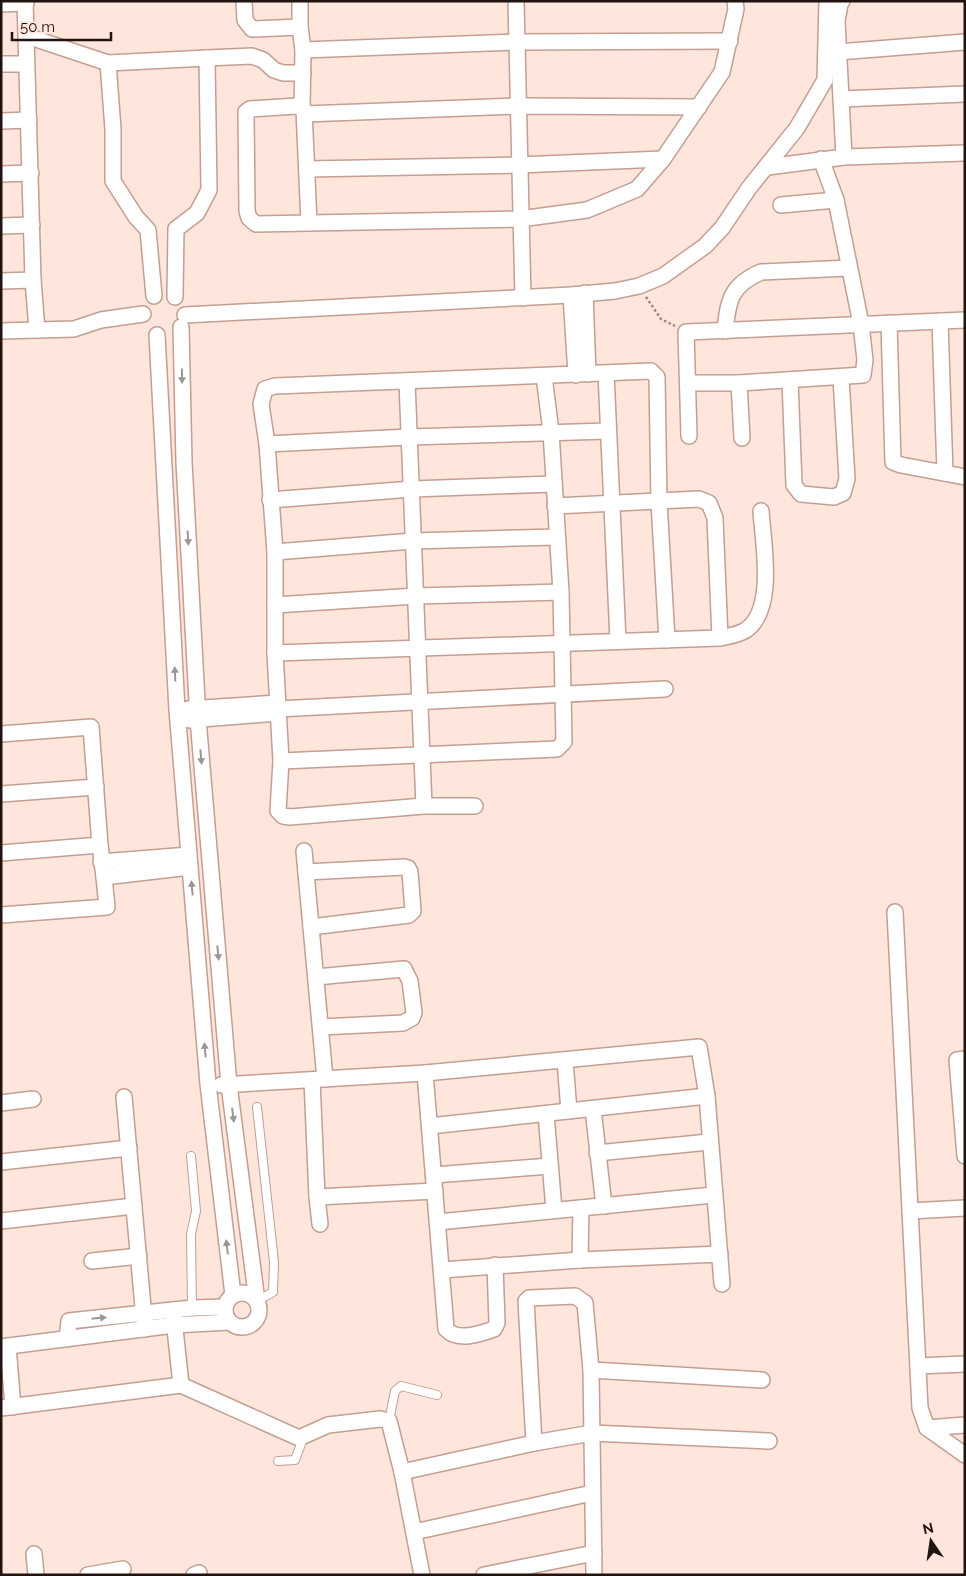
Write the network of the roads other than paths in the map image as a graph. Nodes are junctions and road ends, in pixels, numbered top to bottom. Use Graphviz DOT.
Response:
graph roads {
  1 [pos="244,1"];
  2 [pos="300,1"];
  3 [pos="516,1"];
  4 [pos="736,1"];
  5 [pos="827,1"];
  6 [pos="842,1"];
  7 [pos="25,2"];
  8 [pos="1,4"];
  9 [pos="300,27"];
  10 [pos="27,36"];
  11 [pos="730,41"];
  12 [pos="517,42"];
  13 [pos="965,42"];
  14 [pos="303,50"];
  15 [pos="838,52"];
  16 [pos="207,58"];
  17 [pos="108,63"];
  18 [pos="1,64"];
  19 [pos="26,64"];
  20 [pos="303,73"];
  21 [pos="965,94"];
  22 [pos="841,99"];
  23 [pos="518,106"];
  24 [pos="699,107"];
  25 [pos="303,111"];
  26 [pos="29,120"];
  27 [pos="1,121"];
  28 [pos="965,153"];
  29 [pos="844,157"];
  30 [pos="663,159"];
  31 [pos="821,159"];
  32 [pos="518,165"];
  33 [pos="768,167"];
  34 [pos="307,168"];
  35 [pos="31,173"];
  36 [pos="1,174"];
  37 [pos="836,200"];
  38 [pos="781,205"];
  39 [pos="520,219"];
  40 [pos="309,223"];
  41 [pos="1,226"];
  42 [pos="32,226"];
  43 [pos="176,229"];
  44 [pos="148,230"];
  45 [pos="849,268"];
  46 [pos="1,280"];
  47 [pos="33,280"];
  48 [pos="578,294"];
  49 [pos="154,296"];
  50 [pos="175,297"];
  51 [pos="523,298"];
  52 [pos="143,314"];
  53 [pos="940,320"];
  54 [pos="965,320"];
  55 [pos="183,321"];
  56 [pos="889,323"];
  57 [pos="862,324"];
  58 [pos="37,330"];
  59 [pos="725,331"];
  60 [pos="1,332"];
  61 [pos="157,335"];
  62 [pos="606,373"];
  63 [pos="582,374"];
  64 [pos="544,376"];
  65 [pos="842,378"];
  66 [pos="790,380"];
  67 [pos="407,382"];
  68 [pos="688,383"];
  69 [pos="739,383"];
  70 [pos="608,431"];
  71 [pos="551,432"];
  72 [pos="689,436"];
  73 [pos="409,437"];
  74 [pos="742,438"];
  75 [pos="268,444"];
  76 [pos="945,473"];
  77 [pos="965,477"];
  78 [pos="554,484"];
  79 [pos="412,488"];
  80 [pos="270,500"];
  81 [pos="659,502"];
  82 [pos="611,503"];
  83 [pos="555,506"];
  84 [pos="762,511"];
  85 [pos="556,537"];
  86 [pos="414,541"];
  87 [pos="275,552"];
  88 [pos="561,592"];
  89 [pos="416,596"];
  90 [pos="275,605"];
  91 [pos="720,638"];
  92 [pos="667,640"];
  93 [pos="618,641"];
  94 [pos="561,642"];
  95 [pos="416,647"];
  96 [pos="275,653"];
  97 [pos="665,690"];
  98 [pos="561,696"];
  99 [pos="419,703"];
  100 [pos="278,709"];
  101 [pos="198,714"];
  102 [pos="177,715"];
  103 [pos="1,734"];
  104 [pos="423,756"];
  105 [pos="281,761"];
  106 [pos="96,786"];
  107 [pos="1,794"];
  108 [pos="424,806"];
  109 [pos="476,806"];
  110 [pos="100,845"];
  111 [pos="304,851"];
  112 [pos="1,852"];
  113 [pos="189,861"];
  114 [pos="103,869"];
  115 [pos="306,872"];
  116 [pos="895,912"];
  117 [pos="1,915"];
  118 [pos="311,927"];
  119 [pos="316,977"];
  120 [pos="320,1027"];
  121 [pos="965,1059"];
  122 [pos="565,1061"];
  123 [pos="425,1073"];
  124 [pos="319,1079"];
  125 [pos="208,1084"];
  126 [pos="229,1085"];
  127 [pos="707,1096"];
  128 [pos="124,1098"];
  129 [pos="33,1099"];
  130 [pos="1,1103"];
  131 [pos="257,1107"];
  132 [pos="593,1109"];
  133 [pos="569,1111"];
  134 [pos="546,1114"];
  135 [pos="430,1126"];
  136 [pos="709,1142"];
  137 [pos="129,1148"];
  138 [pos="597,1153"];
  139 [pos="191,1156"];
  140 [pos="965,1156"];
  141 [pos="1,1162"];
  142 [pos="550,1166"];
  143 [pos="434,1175"];
  144 [pos="435,1191"];
  145 [pos="243,1195"];
  146 [pos="713,1195"];
  147 [pos="316,1197"];
  148 [pos="221,1198"];
  149 [pos="134,1206"];
  150 [pos="604,1206"];
  151 [pos="581,1208"];
  152 [pos="965,1208"];
  153 [pos="554,1210"];
  154 [pos="910,1211"];
  155 [pos="1,1221"];
  156 [pos="438,1222"];
  157 [pos="320,1224"];
  158 [pos="720,1254"];
  159 [pos="139,1256"];
  160 [pos="580,1260"];
  161 [pos="92,1261"];
  162 [pos="495,1266"];
  163 [pos="442,1270"];
  164 [pos="722,1284"];
  165 [pos="257,1301"];
  166 [pos="192,1308"];
  167 [pos="229,1308"];
  168 [pos="144,1313"];
  169 [pos="173,1318"];
  170 [pos="195,1324"];
  171 [pos="145,1329"];
  172 [pos="68,1339"];
  173 [pos="5,1347"];
  174 [pos="965,1364"];
  175 [pos="918,1366"];
  176 [pos="591,1370"];
  177 [pos="762,1380"];
  178 [pos="181,1385"];
  179 [pos="437,1394"];
  180 [pos="7,1407"];
  181 [pos="389,1421"];
  182 [pos="965,1425"];
  183 [pos="927,1428"];
  184 [pos="592,1433"];
  185 [pos="304,1436"];
  186 [pos="769,1441"];
  187 [pos="534,1443"];
  188 [pos="965,1455"];
  189 [pos="278,1461"];
  190 [pos="402,1472"];
  191 [pos="592,1493"];
  192 [pos="414,1532"];
  193 [pos="594,1553"];
  194 [pos="34,1554"];
  195 [pos="123,1570"];
  196 [pos="36,1575"];
  197 [pos="88,1575"];
  198 [pos="422,1575"];
  199 [pos="484,1575"];
  200 [pos="594,1575"];
  1 -- 9 [label="street"];
  2 -- 9 [label="street"];
  3 -- 12 [label="street"];
  4 -- 11 [label="street"];
  5 -- 33 [label="street"];
  6 -- 15 [label="street"];
  7 -- 8 [label="street"];
  7 -- 10 [label="street"];
  9 -- 14 [label="street"];
  10 -- 17 [label="street"];
  10 -- 19 [label="street"];
  11 -- 12 [label="street"];
  11 -- 24 [label="street"];
  12 -- 14 [label="street"];
  12 -- 23 [label="street"];
  13 -- 15 [label="street"];
  14 -- 20 [label="street"];
  15 -- 22 [label="street"];
  16 -- 17 [label="street"];
  16 -- 20 [label="street"];
  16 -- 43 [label="street"];
  17 -- 44 [label="street"];
  18 -- 19 [label="street"];
  19 -- 26 [label="street"];
  20 -- 25 [label="street"];
  21 -- 22 [label="street"];
  22 -- 29 [label="street"];
  23 -- 24 [label="street"];
  23 -- 25 [label="street"];
  23 -- 32 [label="street"];
  24 -- 30 [label="street"];
  25 -- 34 [label="street"];
  25 -- 40 [label="street"];
  26 -- 27 [label="street"];
  26 -- 35 [label="street"];
  28 -- 29 [label="street"];
  29 -- 31 [label="street"];
  30 -- 32 [label="street"];
  30 -- 39 [label="street"];
  31 -- 33 [label="street"];
  31 -- 37 [label="street"];
  32 -- 34 [label="street"];
  32 -- 39 [label="street"];
  33 -- 48 [label="street"];
  34 -- 40 [label="street"];
  35 -- 36 [label="street"];
  35 -- 42 [label="street"];
  37 -- 38 [label="street"];
  37 -- 45 [label="street"];
  39 -- 40 [label="street"];
  39 -- 51 [label="street"];
  41 -- 42 [label="street"];
  42 -- 47 [label="street"];
  43 -- 44 [label="street"];
  43 -- 50 [label="street"];
  44 -- 49 [label="street"];
  45 -- 57 [label="street"];
  45 -- 59 [label="street"];
  46 -- 47 [label="street"];
  47 -- 58 [label="street"];
  48 -- 51 [label="street"];
  48 -- 63 [label="street"];
  49 -- 50 [label="street"];
  49 -- 52 [label="street"];
  50 -- 55 [label="street"];
  51 -- 55 [label="street"];
  52 -- 58 [label="street"];
  52 -- 61 [label="street"];
  53 -- 54 [label="street"];
  53 -- 56 [label="street"];
  53 -- 76 [label="street"];
  55 -- 61 [label="street"];
  55 -- 101 [label="street, one-way"];
  56 -- 57 [label="street"];
  56 -- 76 [label="street"];
  57 -- 59 [label="street"];
  57 -- 65 [label="street"];
  58 -- 60 [label="street"];
  59 -- 68 [label="street"];
  102 -- 61 [label="street, one-way"];
  62 -- 63 [label="street"];
  62 -- 70 [label="street"];
  62 -- 81 [label="street"];
  63 -- 64 [label="street"];
  64 -- 67 [label="street"];
  64 -- 71 [label="street"];
  65 -- 66 [label="street"];
  65 -- 66 [label="street"];
  66 -- 69 [label="street"];
  67 -- 73 [label="street"];
  67 -- 75 [label="street"];
  68 -- 69 [label="street"];
  68 -- 72 [label="street"];
  69 -- 74 [label="street"];
  70 -- 71 [label="street"];
  70 -- 82 [label="street"];
  71 -- 73 [label="street"];
  71 -- 78 [label="street"];
  73 -- 75 [label="street"];
  73 -- 79 [label="street"];
  75 -- 80 [label="street"];
  76 -- 77 [label="street"];
  78 -- 79 [label="street"];
  78 -- 83 [label="street"];
  79 -- 80 [label="street"];
  79 -- 86 [label="street"];
  80 -- 87 [label="street"];
  81 -- 82 [label="street"];
  81 -- 91 [label="street"];
  81 -- 92 [label="street"];
  82 -- 83 [label="street"];
  82 -- 93 [label="street"];
  83 -- 85 [label="street"];
  84 -- 91 [label="street"];
  85 -- 86 [label="street"];
  85 -- 88 [label="street"];
  86 -- 87 [label="street"];
  86 -- 89 [label="street"];
  87 -- 90 [label="street"];
  88 -- 89 [label="street"];
  88 -- 94 [label="street"];
  89 -- 90 [label="street"];
  89 -- 95 [label="street"];
  90 -- 96 [label="street"];
  91 -- 92 [label="street"];
  92 -- 93 [label="street"];
  93 -- 94 [label="street"];
  94 -- 95 [label="street"];
  94 -- 98 [label="street"];
  95 -- 96 [label="street"];
  95 -- 99 [label="street"];
  96 -- 100 [label="street"];
  97 -- 98 [label="street"];
  98 -- 99 [label="street"];
  98 -- 104 [label="street"];
  99 -- 100 [label="street"];
  99 -- 104 [label="street"];
  100 -- 101 [label="street"];
  100 -- 105 [label="street"];
  101 -- 102 [label="street"];
  101 -- 126 [label="street, one-way"];
  102 -- 113 [label="street"];
  103 -- 106 [label="street"];
  104 -- 105 [label="street"];
  104 -- 108 [label="street"];
  105 -- 108 [label="street"];
  106 -- 107 [label="street"];
  106 -- 110 [label="street"];
  108 -- 109 [label="street"];
  110 -- 112 [label="street"];
  110 -- 114 [label="street"];
  111 -- 115 [label="street"];
  113 -- 114 [label="street"];
  125 -- 113 [label="street, one-way"];
  114 -- 117 [label="street"];
  115 -- 118 [label="street"];
  115 -- 118 [label="street"];
  116 -- 154 [label="street"];
  118 -- 119 [label="street"];
  119 -- 120 [label="street"];
  119 -- 120 [label="street"];
  120 -- 124 [label="street"];
  121 -- 140 [label="street"];
  122 -- 123 [label="street"];
  122 -- 127 [label="street"];
  122 -- 133 [label="street"];
  123 -- 124 [label="street"];
  123 -- 135 [label="street"];
  124 -- 126 [label="street"];
  124 -- 147 [label="street"];
  125 -- 126 [label="street"];
  125 -- 148 [label="street"];
  126 -- 145 [label="street, one-way"];
  127 -- 132 [label="street"];
  127 -- 136 [label="street"];
  128 -- 137 [label="street"];
  129 -- 130 [label="street"];
  131 -- 165 [label="lane"];
  132 -- 133 [label="street"];
  132 -- 138 [label="street"];
  133 -- 134 [label="street"];
  134 -- 135 [label="street"];
  134 -- 142 [label="street"];
  135 -- 143 [label="street"];
  136 -- 138 [label="street"];
  136 -- 146 [label="street"];
  137 -- 141 [label="street"];
  137 -- 149 [label="street"];
  138 -- 150 [label="street"];
  139 -- 166 [label="lane"];
  142 -- 143 [label="street"];
  142 -- 153 [label="street"];
  143 -- 144 [label="street"];
  144 -- 147 [label="street"];
  144 -- 156 [label="street"];
  145 -- 148 [label="street"];
  145 -- 165 [label="street"];
  146 -- 150 [label="street"];
  146 -- 158 [label="street"];
  147 -- 157 [label="street"];
  167 -- 148 [label="street, one-way"];
  149 -- 155 [label="street"];
  149 -- 159 [label="street"];
  150 -- 151 [label="street"];
  151 -- 153 [label="street"];
  151 -- 160 [label="street"];
  152 -- 154 [label="street"];
  153 -- 156 [label="street"];
  154 -- 175 [label="street"];
  156 -- 163 [label="street"];
  158 -- 160 [label="street"];
  158 -- 164 [label="street"];
  159 -- 161 [label="street"];
  159 -- 168 [label="street"];
  160 -- 162 [label="street"];
  162 -- 163 [label="street"];
  162 -- 163 [label="street"];
  165 -- 167 [label="street"];
  165 -- 167 [label="street"];
  166 -- 167 [label="street"];
  166 -- 169 [label="street"];
  166 -- 170 [label="lane"];
  167 -- 170 [label="street"];
  168 -- 169 [label="street"];
  168 -- 171 [label="street"];
  172 -- 168 [label="street, one-way"];
  169 -- 170 [label="street"];
  169 -- 171 [label="street"];
  169 -- 178 [label="street"];
  171 -- 172 [label="street"];
  172 -- 173 [label="street"];
  173 -- 180 [label="street"];
  174 -- 175 [label="street"];
  175 -- 183 [label="street"];
  176 -- 177 [label="street"];
  176 -- 184 [label="street"];
  176 -- 187 [label="street"];
  178 -- 180 [label="street"];
  178 -- 185 [label="street"];
  179 -- 181 [label="lane"];
  181 -- 185 [label="street"];
  181 -- 190 [label="street"];
  182 -- 183 [label="street"];
  183 -- 188 [label="street"];
  184 -- 186 [label="street"];
  184 -- 187 [label="street"];
  184 -- 191 [label="street"];
  185 -- 189 [label="lane"];
  187 -- 190 [label="street"];
  190 -- 192 [label="street"];
  191 -- 192 [label="street"];
  191 -- 193 [label="street"];
  192 -- 198 [label="street"];
  193 -- 199 [label="street"];
  193 -- 200 [label="street"];
  194 -- 196 [label="street"];
  195 -- 197 [label="street"];
}
